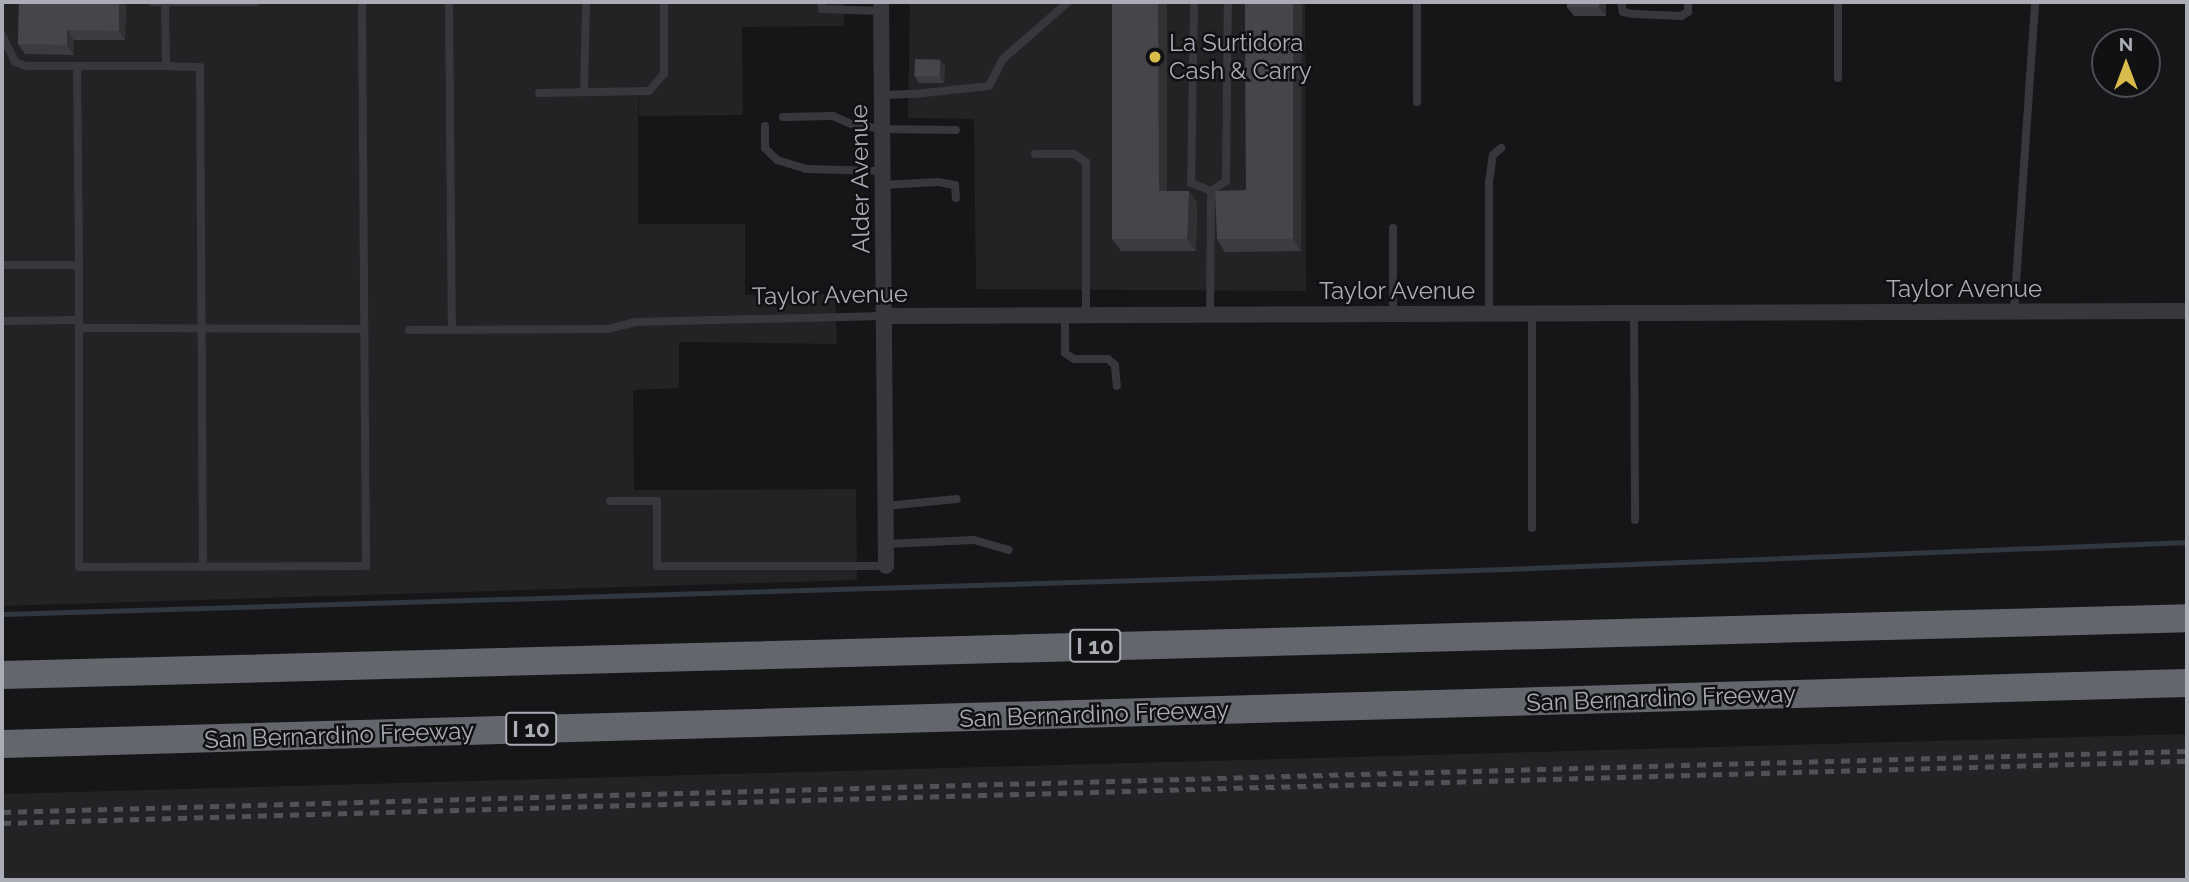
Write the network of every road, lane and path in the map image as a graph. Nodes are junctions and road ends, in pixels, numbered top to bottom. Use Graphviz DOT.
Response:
graph roads {
  1 [pos="152,2"];
  2 [pos="256,2"];
  3 [pos="362,2"];
  4 [pos="449,2"];
  5 [pos="586,2"];
  6 [pos="664,2"];
  7 [pos="822,2"];
  8 [pos="1068,2"];
  9 [pos="1194,2"];
  10 [pos="1228,2"];
  11 [pos="1417,2"];
  12 [pos="1621,2"];
  13 [pos="1688,2"];
  14 [pos="1838,2"];
  15 [pos="2035,2"];
  16 [pos="165,3"];
  17 [pos="881,6"];
  18 [pos="2,35"];
  19 [pos="77,66"];
  20 [pos="166,66"];
  21 [pos="1838,78"];
  22 [pos="584,92"];
  23 [pos="539,93"];
  24 [pos="882,95"];
  25 [pos="1417,102"];
  26 [pos="783,117"];
  27 [pos="765,126"];
  28 [pos="882,129"];
  29 [pos="956,130"];
  30 [pos="1502,148"];
  31 [pos="1035,154"];
  32 [pos="882,178"];
  33 [pos="1211,191"];
  34 [pos="956,198"];
  35 [pos="1394,228"];
  36 [pos="2,265"];
  37 [pos="79,265"];
  38 [pos="2187,311"];
  39 [pos="2014,312"];
  40 [pos="1634,313"];
  41 [pos="1393,314"];
  42 [pos="1489,314"];
  43 [pos="1532,314"];
  44 [pos="1065,315"];
  45 [pos="1086,315"];
  46 [pos="1210,315"];
  47 [pos="884,316"];
  48 [pos="2,321"];
  49 [pos="79,324"];
  50 [pos="201,328"];
  51 [pos="364,329"];
  52 [pos="452,329"];
  53 [pos="409,330"];
  54 [pos="1117,386"];
  55 [pos="957,499"];
  56 [pos="610,501"];
  57 [pos="885,506"];
  58 [pos="1635,520"];
  59 [pos="1532,528"];
  60 [pos="886,544"];
  61 [pos="1009,550"];
  62 [pos="886,566"];
  63 [pos="203,567"];
  64 [pos="2187,618"];
  65 [pos="2,675"];
  66 [pos="2187,683"];
  67 [pos="2,744"];
  1 -- 16 [label="lane"];
  2 -- 16 [label="lane"];
  3 -- 51 [label="lane"];
  4 -- 52 [label="lane"];
  5 -- 22 [label="lane"];
  6 -- 22 [label="lane"];
  7 -- 17 [label="lane"];
  8 -- 24 [label="lane"];
  9 -- 33 [label="lane"];
  10 -- 33 [label="lane"];
  11 -- 25 [label="lane"];
  12 -- 13 [label="lane"];
  14 -- 21 [label="lane"];
  15 -- 39 [label="lane"];
  16 -- 20 [label="lane"];
  17 -- 24 [label="street, Alder Avenue"];
  18 -- 19 [label="lane"];
  19 -- 20 [label="lane"];
  19 -- 37 [label="lane"];
  20 -- 50 [label="lane"];
  22 -- 23 [label="lane"];
  24 -- 28 [label="street, Alder Avenue"];
  26 -- 28 [label="lane"];
  27 -- 32 [label="lane"];
  28 -- 29 [label="lane"];
  28 -- 32 [label="street, Alder Avenue"];
  30 -- 42 [label="lane"];
  31 -- 45 [label="lane"];
  32 -- 34 [label="lane"];
  32 -- 47 [label="street, Alder Avenue"];
  33 -- 46 [label="lane"];
  35 -- 41 [label="lane"];
  36 -- 37 [label="lane"];
  37 -- 49 [label="lane"];
  38 -- 39 [label="street, Taylor Avenue"];
  39 -- 40 [label="street, Taylor Avenue"];
  40 -- 43 [label="street, Taylor Avenue"];
  40 -- 58 [label="lane"];
  41 -- 42 [label="street, Taylor Avenue"];
  41 -- 46 [label="street, Taylor Avenue"];
  42 -- 43 [label="street, Taylor Avenue"];
  43 -- 59 [label="lane"];
  44 -- 45 [label="street, Taylor Avenue"];
  44 -- 47 [label="street, Taylor Avenue"];
  44 -- 54 [label="lane"];
  45 -- 46 [label="street, Taylor Avenue"];
  47 -- 52 [label="lane, Taylor Avenue"];
  47 -- 57 [label="street, Alder Avenue"];
  48 -- 49 [label="lane"];
  49 -- 50 [label="lane"];
  49 -- 63 [label="lane"];
  50 -- 51 [label="lane"];
  50 -- 63 [label="lane"];
  51 -- 63 [label="lane"];
  52 -- 53 [label="lane, Taylor Avenue"];
  55 -- 57 [label="lane"];
  56 -- 62 [label="lane"];
  57 -- 60 [label="street, Alder Avenue"];
  60 -- 61 [label="lane"];
  60 -- 62 [label="street, Alder Avenue"];
  64 -- 65 [label="highway, I 10"];
  66 -- 67 [label="highway, San Bernardino Freeway / I 10"];
}
